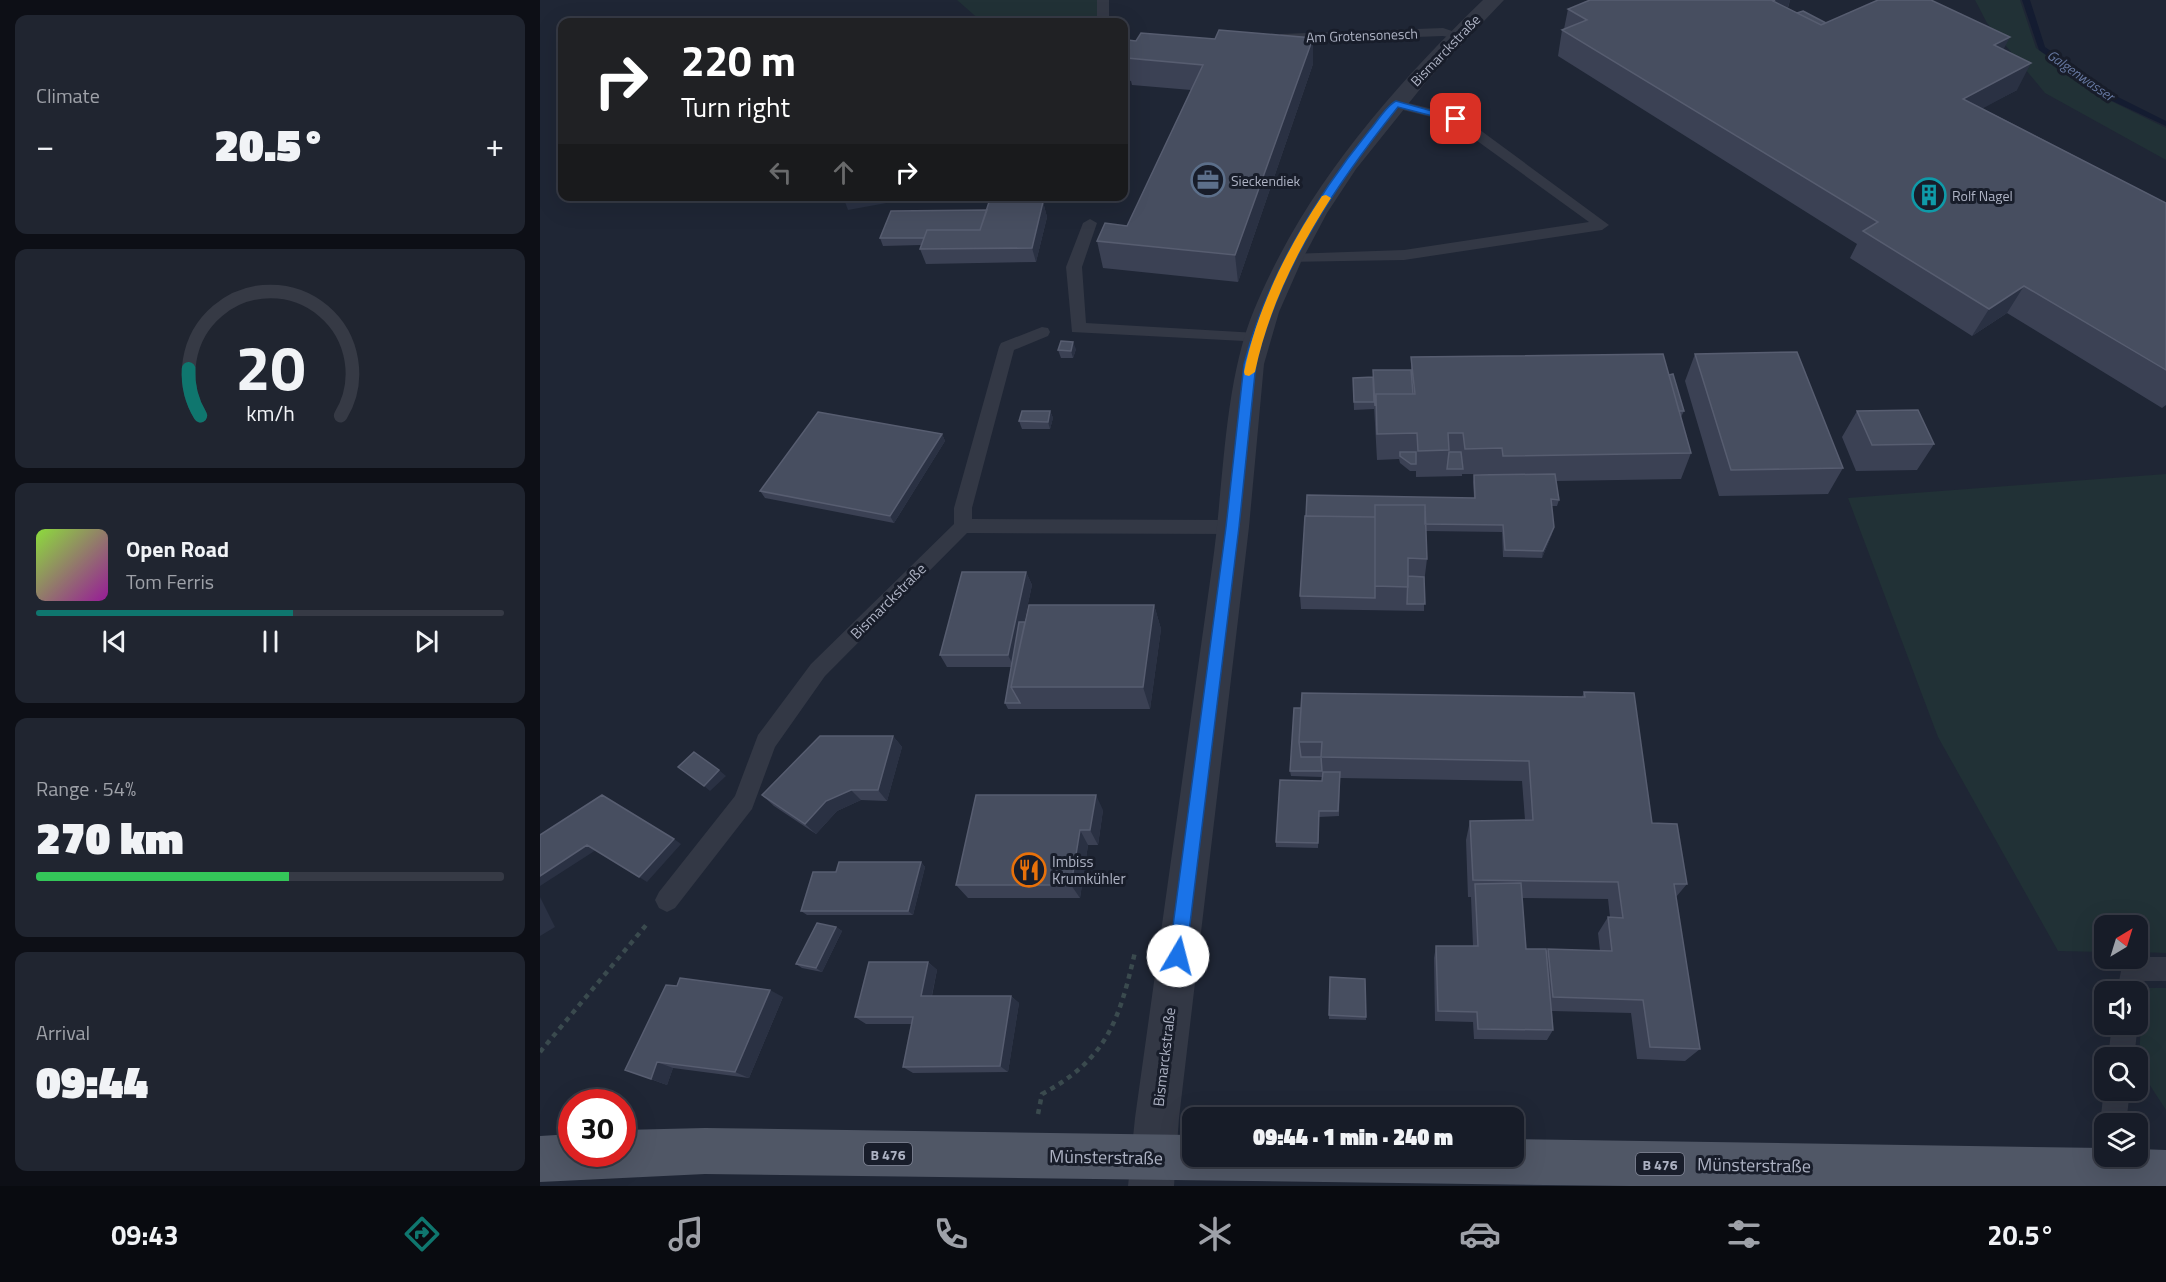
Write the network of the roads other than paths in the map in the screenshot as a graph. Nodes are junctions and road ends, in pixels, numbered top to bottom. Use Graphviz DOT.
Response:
graph roads {
  1 [pos="1103,0"];
  2 [pos="1494,0"];
  3 [pos="1103,18"];
  4 [pos="1458,35"];
  5 [pos="1270,39"];
  6 [pos="1396,104"];
  7 [pos="1090,223"];
  8 [pos="1290,259"];
  9 [pos="1042,332"];
  10 [pos="1257,338"];
  11 [pos="963,526"];
  12 [pos="1233,527"];
  13 [pos="667,900"];
  14 [pos="2166,969"];
  15 [pos="2131,981"];
  16 [pos="636,1153"];
  17 [pos="558,1158"];
  18 [pos="540,1159"];
  19 [pos="2094,1166"];
  20 [pos="2132,1167"];
  21 [pos="1152,1172"];
  22 [pos="2166,1173"];
  1 -- 3 [label="lane"];
  2 -- 4 [label="street, Bismarckstraße"];
  4 -- 5 [label="lane, Am Grotensonesch"];
  4 -- 6 [label="street, Bismarckstraße"];
  6 -- 8 [label="street, Bismarckstraße"];
  6 -- 8 [label="lane"];
  7 -- 10 [label="lane"];
  8 -- 10 [label="street, Bismarckstraße"];
  9 -- 11 [label="lane"];
  10 -- 12 [label="street, Bismarckstraße"];
  11 -- 12 [label="lane"];
  11 -- 13 [label="lane, Bismarckstraße"];
  12 -- 21 [label="street, Bismarckstraße"];
  14 -- 15 [label="lane"];
  16 -- 21 [label="main road, Münsterstraße / B 476"];
  17 -- 18 [label="main road, Münsterstraße / B 476"];
  19 -- 21 [label="main road, Münsterstraße / B 476"];
  20 -- 22 [label="main road, Münsterstraße / B 476"];
}
